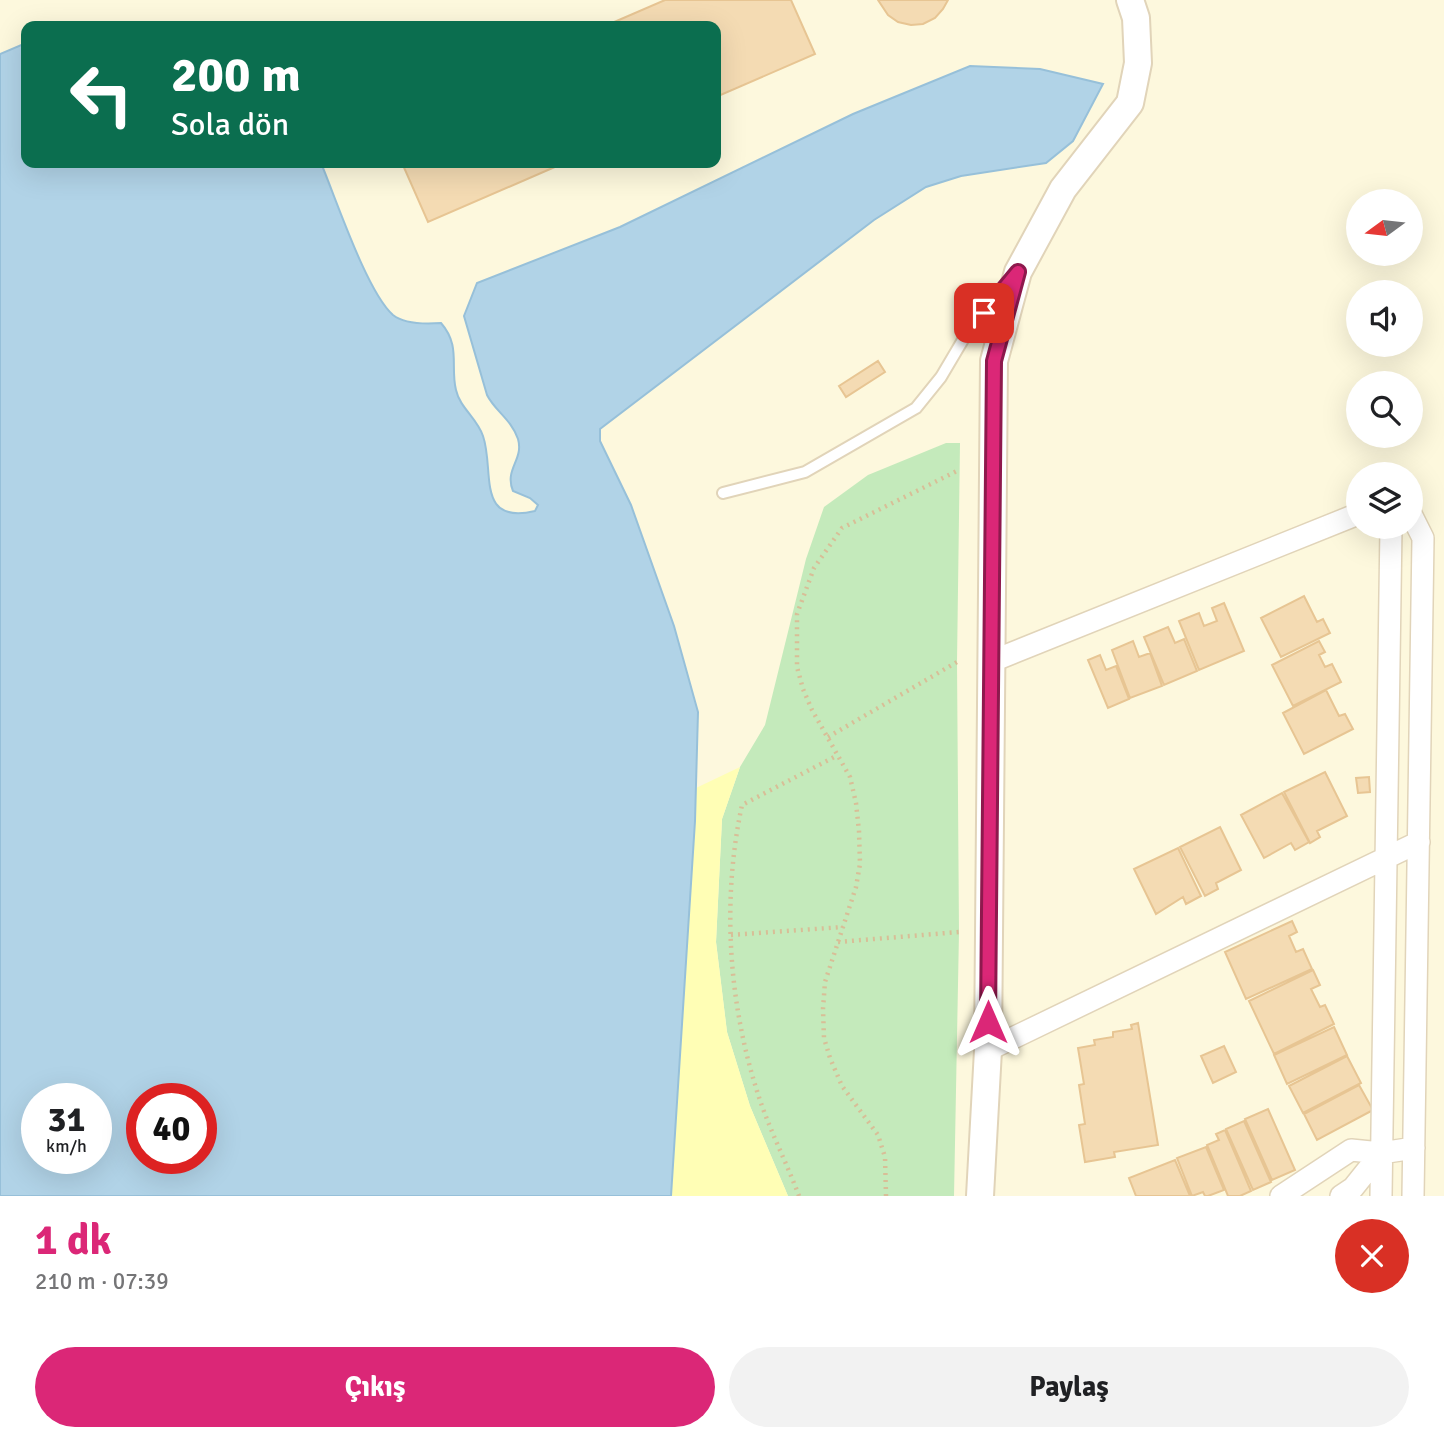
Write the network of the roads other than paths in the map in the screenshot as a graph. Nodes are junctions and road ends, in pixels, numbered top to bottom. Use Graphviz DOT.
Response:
graph roads {
  1 [pos="1130,0"];
  2 [pos="1018,272"];
  3 [pos="723,493"];
  4 [pos="1346,519"];
  5 [pos="1391,539"];
  6 [pos="1423,539"];
  7 [pos="990,662"];
  8 [pos="1419,842"];
  9 [pos="1385,860"];
  10 [pos="988,1050"];
  11 [pos="1414,1148"];
  12 [pos="1381,1153"];
  13 [pos="980,1196"];
  14 [pos="1281,1196"];
  15 [pos="1341,1196"];
  16 [pos="1381,1196"];
  17 [pos="1413,1196"];
  1 -- 2 [label="street"];
  2 -- 3 [label="lane"];
  2 -- 7 [label="street"];
  4 -- 7 [label="street"];
  5 -- 9 [label="street"];
  6 -- 8 [label="street"];
  7 -- 10 [label="street"];
  8 -- 9 [label="street"];
  8 -- 11 [label="street"];
  9 -- 10 [label="street"];
  9 -- 12 [label="street"];
  10 -- 13 [label="street"];
  11 -- 12 [label="street"];
  11 -- 17 [label="street"];
  12 -- 14 [label="street"];
  12 -- 15 [label="street"];
  12 -- 16 [label="street"];
}
